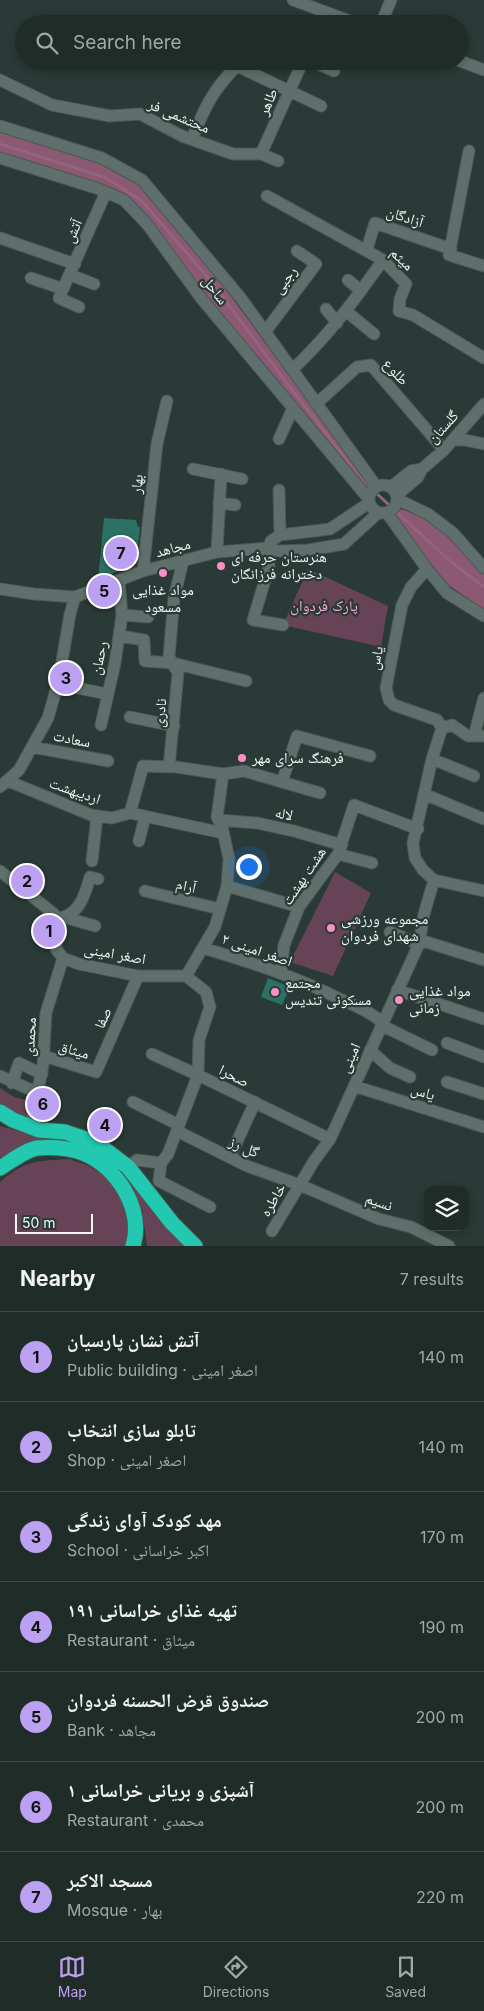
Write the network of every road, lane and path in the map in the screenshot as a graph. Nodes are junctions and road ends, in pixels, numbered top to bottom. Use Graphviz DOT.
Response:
graph roads {
  1 [pos="293,0"];
  2 [pos="391,0"];
  3 [pos="325,12"];
  4 [pos="324,15"];
  5 [pos="333,15"];
  6 [pos="385,15"];
  7 [pos="469,64"];
  8 [pos="233,70"];
  9 [pos="246,70"];
  10 [pos="299,70"];
  11 [pos="484,70"];
  12 [pos="0,80"];
  13 [pos="290,90"];
  14 [pos="321,106"];
  15 [pos="0,126"];
  16 [pos="192,139"];
  17 [pos="469,151"];
  18 [pos="261,154"];
  19 [pos="0,158"];
  20 [pos="278,161"];
  21 [pos="106,192"];
  22 [pos="267,196"];
  23 [pos="0,238"];
  24 [pos="366,249"];
  25 [pos="297,251"];
  26 [pos="450,252"];
  27 [pos="383,260"];
  28 [pos="484,266"];
  29 [pos="72,269"];
  30 [pos="31,278"];
  31 [pos="348,280"];
  32 [pos="94,284"];
  33 [pos="361,291"];
  34 [pos="61,294"];
  35 [pos="79,307"];
  36 [pos="326,309"];
  37 [pos="346,312"];
  38 [pos="337,322"];
  39 [pos="265,332"];
  40 [pos="374,334"];
  41 [pos="484,358"];
  42 [pos="292,370"];
  43 [pos="167,401"];
  44 [pos="316,404"];
  45 [pos="484,404"];
  46 [pos="293,408"];
  47 [pos="279,439"];
  48 [pos="453,440"];
  49 [pos="484,444"];
  50 [pos="444,450"];
  51 [pos="193,469"];
  52 [pos="221,474"];
  53 [pos="242,479"];
  54 [pos="376,486"];
  55 [pos="279,490"];
  56 [pos="395,494"];
  57 [pos="368,501"];
  58 [pos="219,503"];
  59 [pos="235,505"];
  60 [pos="382,513"];
  61 [pos="280,535"];
  62 [pos="268,548"];
  63 [pos="217,552"];
  64 [pos="184,561"];
  65 [pos="484,568"];
  66 [pos="427,569"];
  67 [pos="143,571"];
  68 [pos="119,580"];
  69 [pos="0,589"];
  70 [pos="75,597"];
  71 [pos="122,615"];
  72 [pos="484,616"];
  73 [pos="148,617"];
  74 [pos="283,625"];
  75 [pos="120,636"];
  76 [pos="172,663"];
  77 [pos="246,681"];
  78 [pos="58,684"];
  79 [pos="106,694"];
  80 [pos="484,698"];
  81 [pos="130,717"];
  82 [pos="101,724"];
  83 [pos="174,726"];
  84 [pos="442,728"];
  85 [pos="479,736"];
  86 [pos="32,747"];
  87 [pos="370,756"];
  88 [pos="432,759"];
  89 [pos="108,761"];
  90 [pos="169,766"];
  91 [pos="223,774"];
  92 [pos="474,776"];
  93 [pos="282,782"];
  94 [pos="4,784"];
  95 [pos="320,793"];
  96 [pos="424,794"];
  97 [pos="130,813"];
  98 [pos="97,816"];
  99 [pos="145,816"];
  100 [pos="484,819"];
  101 [pos="219,820"];
  102 [pos="418,829"];
  103 [pos="223,833"];
  104 [pos="139,841"];
  105 [pos="340,849"];
  106 [pos="92,861"];
  107 [pos="372,863"];
  108 [pos="0,871"];
  109 [pos="94,878"];
  110 [pos="434,880"];
  111 [pos="227,886"];
  112 [pos="145,891"];
  113 [pos="484,891"];
  114 [pos="299,907"];
  115 [pos="220,909"];
  116 [pos="62,918"];
  117 [pos="95,926"];
  118 [pos="390,932"];
  119 [pos="420,942"];
  120 [pos="202,948"];
  121 [pos="63,958"];
  122 [pos="484,960"];
  123 [pos="281,973"];
  124 [pos="138,976"];
  125 [pos="186,976"];
  126 [pos="397,990"];
  127 [pos="484,1018"];
  128 [pos="382,1023"];
  129 [pos="447,1043"];
  130 [pos="370,1050"];
  131 [pos="432,1050"];
  132 [pos="152,1054"];
  133 [pos="44,1056"];
  134 [pos="484,1058"];
  135 [pos="96,1072"];
  136 [pos="42,1074"];
  137 [pos="198,1075"];
  138 [pos="0,1076"];
  139 [pos="410,1077"];
  140 [pos="12,1082"];
  141 [pos="448,1082"];
  142 [pos="354,1086"];
  143 [pos="38,1093"];
  144 [pos="484,1094"];
  145 [pos="133,1102"];
  146 [pos="255,1102"];
  147 [pos="0,1112"];
  148 [pos="7,1120"];
  149 [pos="32,1120"];
  150 [pos="484,1126"];
  151 [pos="178,1128"];
  152 [pos="330,1139"];
  153 [pos="230,1157"];
  154 [pos="161,1163"];
  155 [pos="3,1164"];
  156 [pos="128,1167"];
  157 [pos="300,1185"];
  158 [pos="210,1207"];
  159 [pos="272,1231"];
  160 [pos="133,1246"];
  161 [pos="195,1246"];
  162 [pos="449,1246"];
  1 -- 3 [label="street"];
  2 -- 6 [label="street"];
  3 -- 4 [label="street"];
  3 -- 5 [label="street"];
  7 -- 11 [label="street"];
  8 -- 16 [label="street"];
  9 -- 13 [label="street"];
  10 -- 13 [label="street, طاهر"];
  12 -- 16 [label="street, محتشمی فر"];
  13 -- 14 [label="street"];
  13 -- 18 [label="street, طاهر"];
  15 -- 39 [label="street, ساحل"];
  16 -- 18 [label="street, محتشمی فر"];
  17 -- 26 [label="street"];
  18 -- 20 [label="street"];
  19 -- 21 [label="street, ساحل"];
  21 -- 29 [label="street, آتش"];
  21 -- 46 [label="street, ساحل"];
  22 -- 24 [label="street, میثم"];
  23 -- 29 [label="street, آتش"];
  24 -- 26 [label="street, آزادگان"];
  24 -- 27 [label="street, میثم"];
  25 -- 39 [label="street, رجبی"];
  26 -- 28 [label="street, آزادگان"];
  27 -- 33 [label="street"];
  27 -- 41 [label="street, میثم"];
  29 -- 32 [label="street"];
  29 -- 34 [label="street"];
  30 -- 34 [label="street"];
  31 -- 33 [label="street"];
  33 -- 37 [label="street"];
  34 -- 35 [label="street"];
  36 -- 38 [label="street"];
  37 -- 38 [label="street"];
  37 -- 40 [label="street"];
  38 -- 42 [label="street"];
  39 -- 42 [label="street, ساحل"];
  42 -- 44 [label="street, ساحل"];
  43 -- 67 [label="street, بهار"];
  44 -- 50 [label="street, طلوع"];
  44 -- 54 [label="street, ساحل"];
  45 -- 48 [label="street, گلستان"];
  46 -- 47 [label="street"];
  46 -- 57 [label="street, ساحل"];
  48 -- 49 [label="street"];
  48 -- 50 [label="street, گلستان"];
  50 -- 56 [label="street, گلستان"];
  51 -- 52 [label="street"];
  52 -- 53 [label="street"];
  52 -- 58 [label="street"];
  54 -- 56 [label="street"];
  54 -- 57 [label="street"];
  55 -- 61 [label="street"];
  56 -- 60 [label="street"];
  56 -- 65 [label="street"];
  57 -- 60 [label="street, ساحل"];
  57 -- 61 [label="street"];
  58 -- 59 [label="street"];
  58 -- 63 [label="street"];
  60 -- 62 [label="street, مجاهد"];
  60 -- 66 [label="street, ساحل"];
  61 -- 62 [label="street"];
  62 -- 63 [label="street, مجاهد"];
  62 -- 74 [label="street"];
  63 -- 64 [label="street, مجاهد"];
  64 -- 67 [label="street, مجاهد"];
  64 -- 76 [label="street, نادری"];
  66 -- 72 [label="street, ساحل"];
  66 -- 84 [label="street, یاس"];
  67 -- 68 [label="street, مجاهد"];
  68 -- 70 [label="street, مجاهد"];
  68 -- 71 [label="street, رحمان"];
  69 -- 70 [label="street, مجاهد"];
  70 -- 78 [label="street"];
  71 -- 73 [label="street"];
  71 -- 75 [label="street, رحمان"];
  75 -- 76 [label="street"];
  75 -- 79 [label="street, رحمان"];
  76 -- 77 [label="street"];
  76 -- 83 [label="street, نادری"];
  78 -- 79 [label="street, رحمان"];
  78 -- 86 [label="street"];
  79 -- 82 [label="street"];
  80 -- 85 [label="street"];
  81 -- 83 [label="street"];
  83 -- 90 [label="street, نادری"];
  84 -- 85 [label="street, یاس"];
  84 -- 88 [label="street"];
  86 -- 89 [label="street, سعادت"];
  86 -- 94 [label="street"];
  87 -- 93 [label="street"];
  88 -- 92 [label="street"];
  88 -- 96 [label="street"];
  90 -- 91 [label="street"];
  90 -- 97 [label="street"];
  91 -- 93 [label="street"];
  91 -- 101 [label="street"];
  93 -- 95 [label="street"];
  94 -- 98 [label="street, اردیبهشت"];
  96 -- 100 [label="street"];
  96 -- 102 [label="street"];
  97 -- 98 [label="street, اردیبهشت"];
  97 -- 99 [label="street, اردیبهشت"];
  98 -- 106 [label="street"];
  99 -- 103 [label="street, اردیبهشت"];
  99 -- 104 [label="street"];
  101 -- 103 [label="street"];
  101 -- 105 [label="street, لاله"];
  102 -- 105 [label="street, هشت بهشت"];
  102 -- 110 [label="street"];
  103 -- 111 [label="street"];
  105 -- 107 [label="street, لاله"];
  105 -- 114 [label="street, هشت بهشت"];
  108 -- 116 [label="street"];
  109 -- 116 [label="street"];
  110 -- 113 [label="street"];
  110 -- 119 [label="street, امینی"];
  111 -- 114 [label="street"];
  111 -- 115 [label="street"];
  112 -- 115 [label="street, آرام"];
  114 -- 123 [label="street, هشت بهشت"];
  115 -- 120 [label="street"];
  116 -- 117 [label="street"];
  116 -- 121 [label="street, اصغر امینی"];
  118 -- 119 [label="street"];
  119 -- 122 [label="street"];
  119 -- 126 [label="street, امینی"];
  120 -- 123 [label="street, ۲ اصغر امینی"];
  120 -- 125 [label="street"];
  121 -- 124 [label="street, اصغر امینی"];
  121 -- 133 [label="street, محمدی"];
  123 -- 128 [label="street, ۲ اصغر امینی"];
  124 -- 125 [label="street, اصغر امینی"];
  124 -- 135 [label="street, صفا"];
  125 -- 137 [label="street, صحرا"];
  126 -- 127 [label="street"];
  126 -- 128 [label="street, امینی"];
  128 -- 130 [label="street, امینی"];
  128 -- 131 [label="street, ۲ اصغر امینی"];
  129 -- 134 [label="street"];
  130 -- 139 [label="street"];
  130 -- 142 [label="street, امینی"];
  132 -- 137 [label="street"];
  133 -- 135 [label="street, میثاق"];
  133 -- 136 [label="street, محمدی"];
  136 -- 140 [label="street"];
  136 -- 143 [label="street, محمدی"];
  137 -- 146 [label="street, صحرا"];
  137 -- 151 [label="street"];
  138 -- 140 [label="street"];
  140 -- 143 [label="street"];
  141 -- 144 [label="street"];
  142 -- 150 [label="street, یاس"];
  142 -- 152 [label="street, امینی"];
  143 -- 149 [label="street, محمدی"];
  145 -- 151 [label="street"];
  146 -- 152 [label="street, صحرا"];
  146 -- 153 [label="street"];
  147 -- 148 [label="highway"];
  148 -- 156 [label="highway"];
  151 -- 153 [label="street, گل رز"];
  151 -- 154 [label="street"];
  152 -- 157 [label="street, امینی"];
  153 -- 157 [label="street, گل رز"];
  154 -- 156 [label="street"];
  154 -- 158 [label="street"];
  155 -- 160 [label="highway"];
  156 -- 161 [label="highway"];
  157 -- 159 [label="street, خاطره"];
  157 -- 162 [label="street, نسیم"];
}
